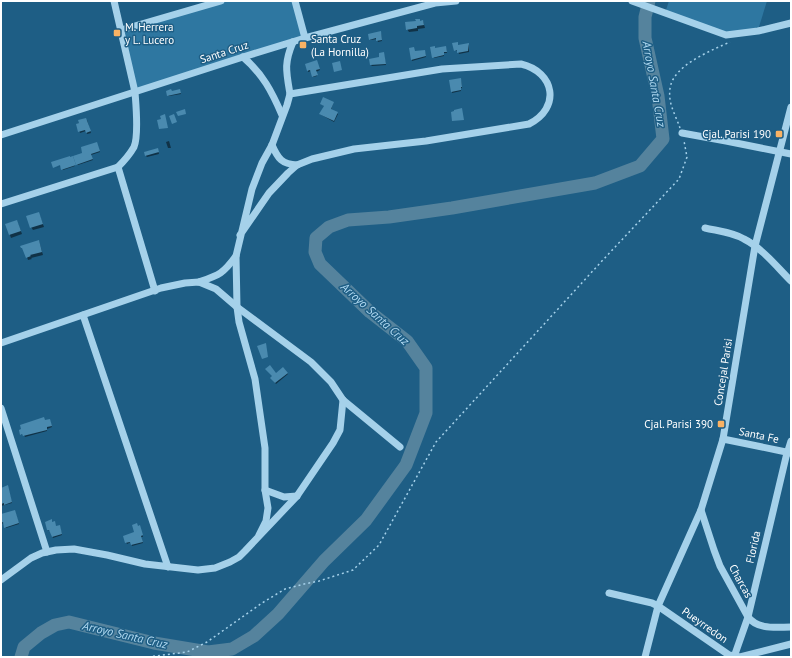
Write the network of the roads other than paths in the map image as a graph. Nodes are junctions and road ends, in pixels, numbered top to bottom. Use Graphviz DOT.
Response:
graph roads {
  1 [pos="114,1"];
  2 [pos="221,1"];
  3 [pos="295,1"];
  4 [pos="456,1"];
  5 [pos="632,1"];
  6 [pos="791,23"];
  7 [pos="121,30"];
  8 [pos="305,38"];
  9 [pos="293,42"];
  10 [pos="243,57"];
  11 [pos="135,92"];
  12 [pos="290,94"];
  13 [pos="791,107"];
  14 [pos="282,115"];
  15 [pos="682,133"];
  16 [pos="1,135"];
  17 [pos="272,145"];
  18 [pos="779,151"];
  19 [pos="791,154"];
  20 [pos="298,165"];
  21 [pos="118,167"];
  22 [pos="1,204"];
  23 [pos="705,228"];
  24 [pos="240,235"];
  25 [pos="755,246"];
  26 [pos="236,256"];
  27 [pos="791,281"];
  28 [pos="199,282"];
  29 [pos="154,291"];
  30 [pos="237,307"];
  31 [pos="83,315"];
  32 [pos="1,343"];
  33 [pos="343,400"];
  34 [pos="1,408"];
  35 [pos="723,439"];
  36 [pos="791,440"];
  37 [pos="400,447"];
  38 [pos="789,453"];
  39 [pos="265,490"];
  40 [pos="297,496"];
  41 [pos="701,510"];
  42 [pos="259,535"];
  43 [pos="47,552"];
  44 [pos="168,567"];
  45 [pos="1,580"];
  46 [pos="609,593"];
  47 [pos="658,606"];
  48 [pos="748,617"];
  49 [pos="791,627"];
  50 [pos="791,644"];
  51 [pos="645,657"];
  52 [pos="734,657"];
  1 -- 7 [label="street"];
  2 -- 7 [label="street"];
  3 -- 8 [label="street"];
  4 -- 8 [label="street, Santa Cruz"];
  5 -- 6 [label="street"];
  7 -- 11 [label="street"];
  8 -- 9 [label="street, Santa Cruz"];
  9 -- 10 [label="street, Santa Cruz"];
  9 -- 12 [label="street"];
  10 -- 11 [label="street, Santa Cruz"];
  10 -- 14 [label="street"];
  11 -- 16 [label="street, Santa Cruz"];
  11 -- 21 [label="street"];
  12 -- 14 [label="street"];
  12 -- 20 [label="street"];
  13 -- 18 [label="street, Concejal Parisi"];
  14 -- 17 [label="street"];
  15 -- 18 [label="street"];
  17 -- 20 [label="street"];
  17 -- 24 [label="street"];
  18 -- 19 [label="street"];
  18 -- 25 [label="street, Concejal Parisi"];
  20 -- 24 [label="street"];
  21 -- 22 [label="street"];
  21 -- 29 [label="street"];
  23 -- 25 [label="street"];
  24 -- 26 [label="street"];
  25 -- 27 [label="street"];
  25 -- 35 [label="street, Concejal Parisi"];
  26 -- 28 [label="street"];
  26 -- 30 [label="street"];
  28 -- 29 [label="street"];
  28 -- 30 [label="street"];
  29 -- 31 [label="street"];
  30 -- 33 [label="street"];
  30 -- 39 [label="street"];
  31 -- 32 [label="street"];
  31 -- 44 [label="street"];
  33 -- 37 [label="street"];
  33 -- 40 [label="street"];
  34 -- 43 [label="street"];
  35 -- 38 [label="street, Santa Fe"];
  35 -- 41 [label="street, Concejal Parisi"];
  36 -- 38 [label="street, Florida"];
  38 -- 48 [label="street, Florida"];
  39 -- 40 [label="street"];
  39 -- 42 [label="street"];
  40 -- 42 [label="street"];
  41 -- 47 [label="street, Concejal Parisi"];
  41 -- 48 [label="street, Charcas"];
  42 -- 44 [label="street"];
  43 -- 44 [label="street"];
  43 -- 45 [label="street"];
  46 -- 47 [label="street, Pueyrredon"];
  47 -- 51 [label="street, Concejal Parisi"];
  47 -- 52 [label="street, Pueyrredon"];
  48 -- 49 [label="street"];
  48 -- 52 [label="street, Florida"];
  50 -- 52 [label="street, Pueyrredon"];
}
